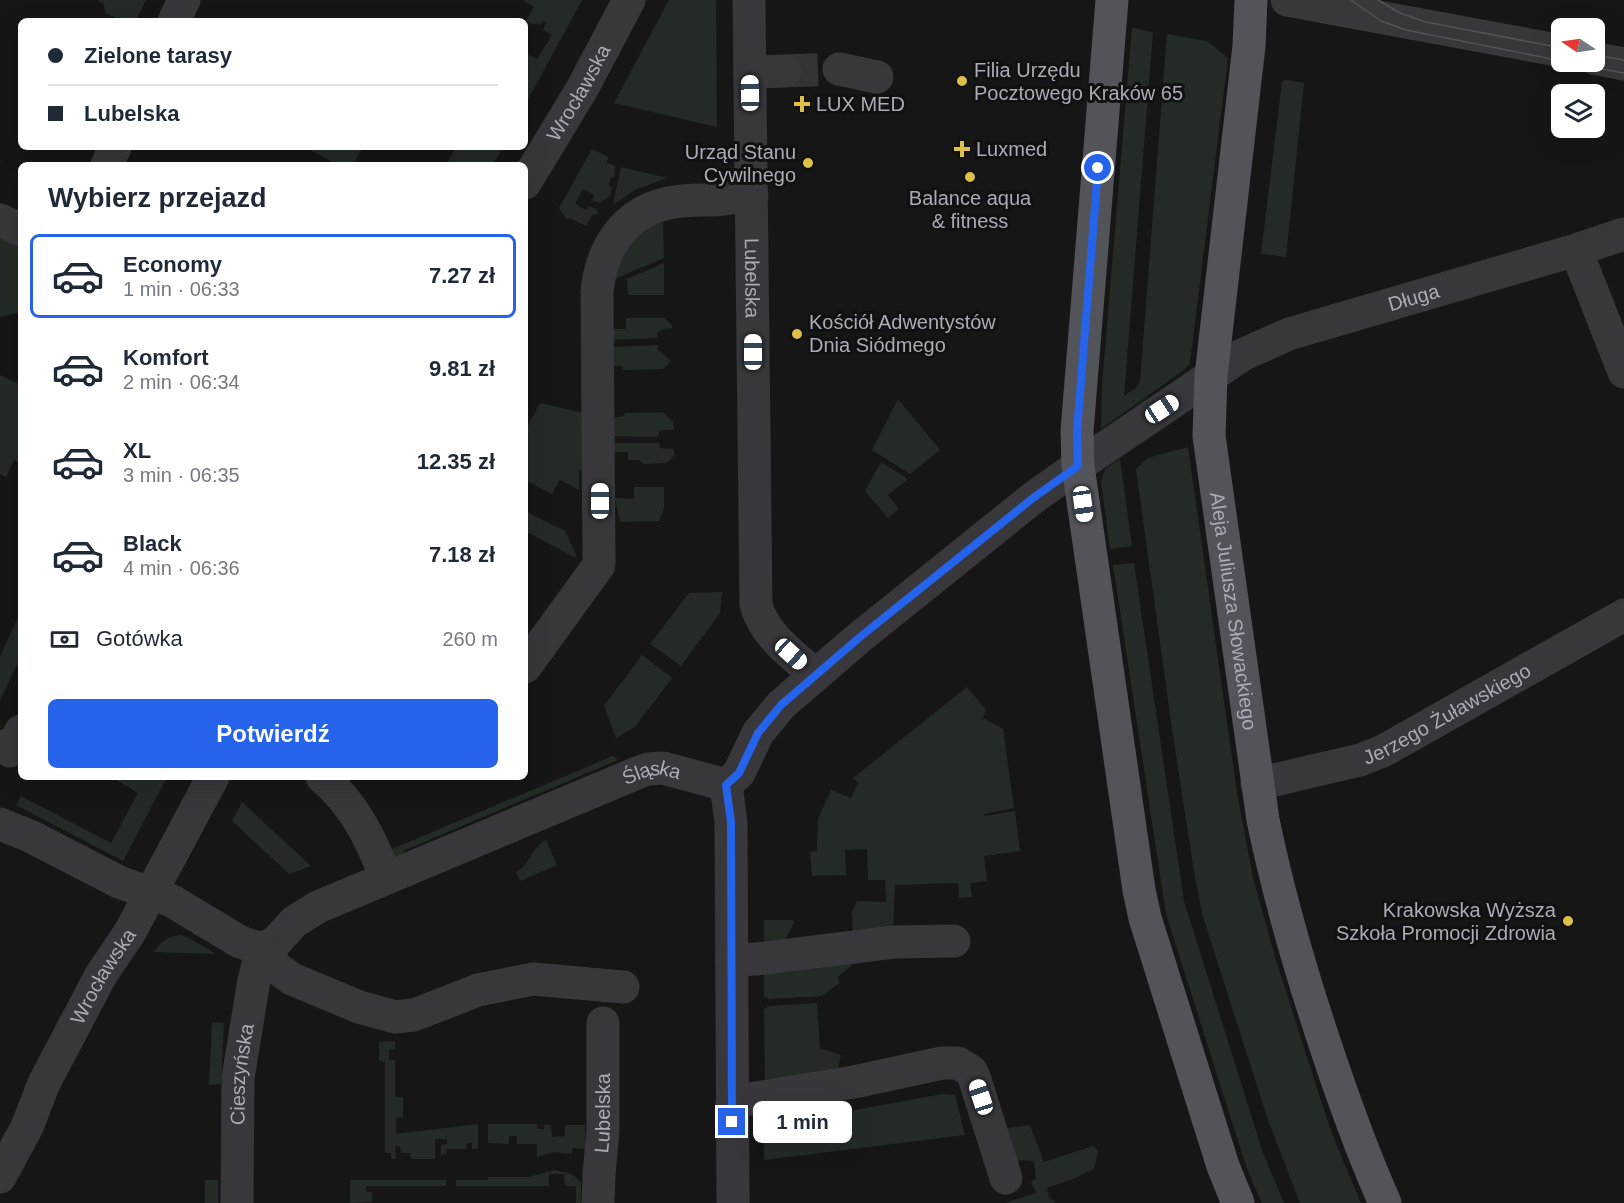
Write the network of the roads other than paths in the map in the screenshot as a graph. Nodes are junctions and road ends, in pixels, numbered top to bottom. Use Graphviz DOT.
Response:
graph roads {
  1 [pos="184,0"];
  2 [pos="629,0"];
  3 [pos="749,0"];
  4 [pos="1112,0"];
  5 [pos="1251,0"];
  6 [pos="1287,0"];
  7 [pos="175,18"];
  8 [pos="1551,49"];
  9 [pos="1605,60"];
  10 [pos="1624,63"];
  11 [pos="839,69"];
  12 [pos="785,71"];
  13 [pos="750,72"];
  14 [pos="877,77"];
  15 [pos="528,178"];
  16 [pos="752,195"];
  17 [pos="0,220"];
  18 [pos="18,229"];
  19 [pos="1624,234"];
  20 [pos="1576,250"];
  21 [pos="1624,372"];
  22 [pos="1211,376"];
  23 [pos="1078,466"];
  24 [pos="1624,615"];
  25 [pos="528,663"];
  26 [pos="815,675"];
  27 [pos="18,736"];
  28 [pos="0,746"];
  29 [pos="211,780"];
  30 [pos="337,780"];
  31 [pos="1257,784"];
  32 [pos="726,785"];
  33 [pos="0,824"];
  34 [pos="386,878"];
  35 [pos="151,893"];
  36 [pos="954,941"];
  37 [pos="262,949"];
  38 [pos="732,960"];
  39 [pos="622,987"];
  40 [pos="603,1023"];
  41 [pos="732,1102"];
  42 [pos="0,1177"];
  43 [pos="1006,1178"];
  44 [pos="237,1203"];
  45 [pos="598,1203"];
  46 [pos="733,1203"];
  47 [pos="1238,1203"];
  48 [pos="1385,1203"];
  1 -- 7 [label="street"];
  2 -- 15 [label="street, Wrocławska"];
  3 -- 13 [label="street, Lubelska"];
  4 -- 23 [label="main road"];
  5 -- 22 [label="main road, Aleja Juliusza Słowackiego"];
  6 -- 8 [label="street"];
  9 -- 10 [label="street"];
  11 -- 14 [label="street"];
  12 -- 13 [label="street"];
  13 -- 16 [label="street, Lubelska"];
  16 -- 25 [label="street"];
  16 -- 26 [label="street, Lubelska"];
  17 -- 18 [label="street"];
  19 -- 20 [label="street, Długa"];
  20 -- 21 [label="street"];
  20 -- 22 [label="street, Długa"];
  22 -- 23 [label="street, Długa"];
  22 -- 31 [label="main road, Aleja Juliusza Słowackiego"];
  23 -- 26 [label="street"];
  23 -- 47 [label="main road"];
  24 -- 31 [label="street, Jerzego Żuławskiego"];
  26 -- 32 [label="street"];
  27 -- 28 [label="street"];
  29 -- 35 [label="street, Wrocławska"];
  30 -- 34 [label="street"];
  31 -- 48 [label="main road, Aleja Juliusza Słowackiego"];
  32 -- 34 [label="street, Śląska"];
  32 -- 38 [label="street"];
  33 -- 35 [label="street"];
  34 -- 37 [label="street, Śląska"];
  35 -- 37 [label="street"];
  35 -- 42 [label="street, Wrocławska"];
  36 -- 38 [label="street"];
  37 -- 39 [label="street"];
  37 -- 44 [label="street, Cieszyńska"];
  38 -- 41 [label="street"];
  40 -- 45 [label="street, Lubelska"];
  41 -- 43 [label="street"];
  41 -- 46 [label="street"];
}
